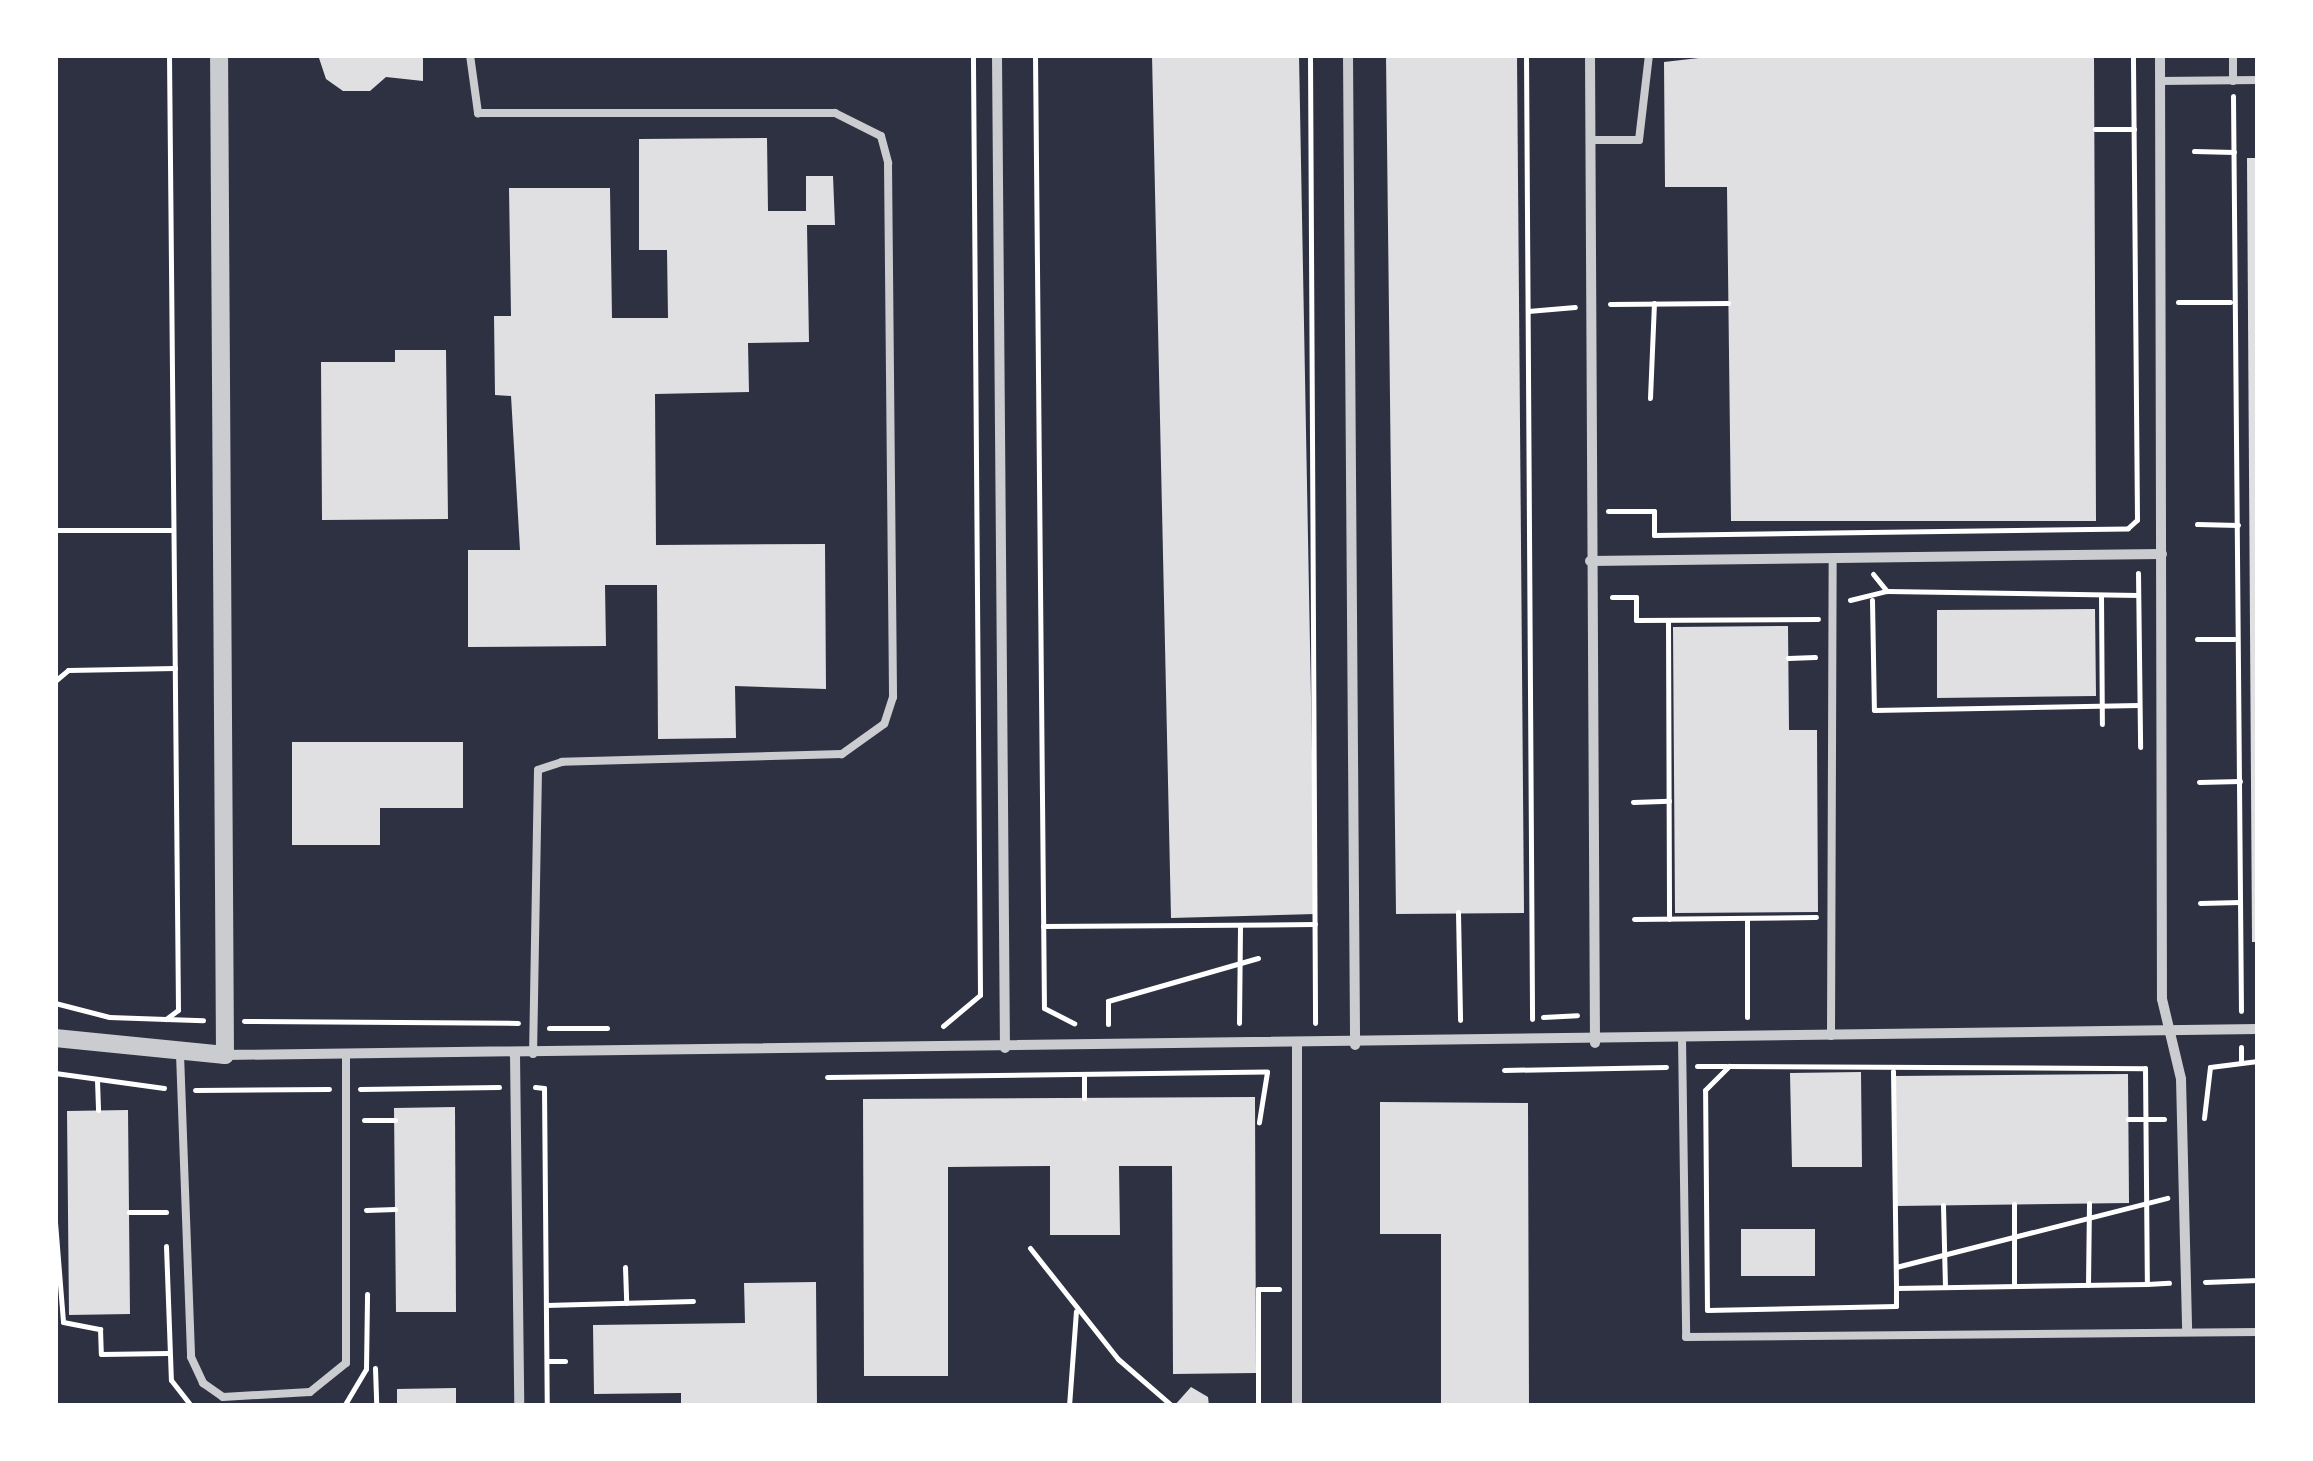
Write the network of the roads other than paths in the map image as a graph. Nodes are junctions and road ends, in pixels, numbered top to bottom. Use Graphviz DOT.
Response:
graph roads {
  1 [pos="219,55"];
  2 [pos="470,55"];
  3 [pos="998,55"];
  4 [pos="1348,55"];
  5 [pos="1590,55"];
  6 [pos="1649,55"];
  7 [pos="2160,55"];
  8 [pos="2233,55"];
  9 [pos="2258,80"];
  10 [pos="2160,81"];
  11 [pos="2231,81"];
  12 [pos="1590,140"];
  13 [pos="2162,554"];
  14 [pos="1833,558"];
  15 [pos="1590,561"];
  16 [pos="2258,1029"];
  17 [pos="2170,1032"];
  18 [pos="1831,1036"];
  19 [pos="1682,1037"];
  20 [pos="55,1038"];
  21 [pos="1595,1043"];
  22 [pos="1297,1046"];
  23 [pos="1356,1046"];
  24 [pos="1005,1048"];
  25 [pos="180,1054"];
  26 [pos="515,1054"];
  27 [pos="533,1054"];
  28 [pos="225,1055"];
  29 [pos="346,1055"];
  30 [pos="2188,1330"];
  31 [pos="2258,1332"];
  32 [pos="518,1406"];
  33 [pos="1298,1406"];
  1 -- 28 [label="street"];
  2 -- 27 [label="lane"];
  3 -- 24 [label="street"];
  4 -- 23 [label="street"];
  5 -- 12 [label="street"];
  6 -- 12 [label="lane"];
  7 -- 10 [label="street"];
  8 -- 11 [label="lane"];
  9 -- 11 [label="lane"];
  10 -- 11 [label="lane"];
  10 -- 13 [label="street"];
  12 -- 15 [label="street"];
  13 -- 14 [label="street"];
  13 -- 17 [label="street"];
  14 -- 15 [label="street"];
  14 -- 18 [label="lane"];
  15 -- 21 [label="street"];
  16 -- 17 [label="street"];
  17 -- 18 [label="street"];
  17 -- 30 [label="street"];
  18 -- 19 [label="street"];
  19 -- 21 [label="street"];
  19 -- 30 [label="lane"];
  20 -- 25 [label="street"];
  21 -- 23 [label="street"];
  22 -- 23 [label="street"];
  22 -- 24 [label="street"];
  22 -- 33 [label="street"];
  24 -- 27 [label="street"];
  25 -- 28 [label="street"];
  25 -- 29 [label="lane"];
  26 -- 27 [label="street"];
  26 -- 29 [label="street"];
  26 -- 32 [label="street"];
  28 -- 29 [label="street"];
  30 -- 31 [label="lane"];
}
